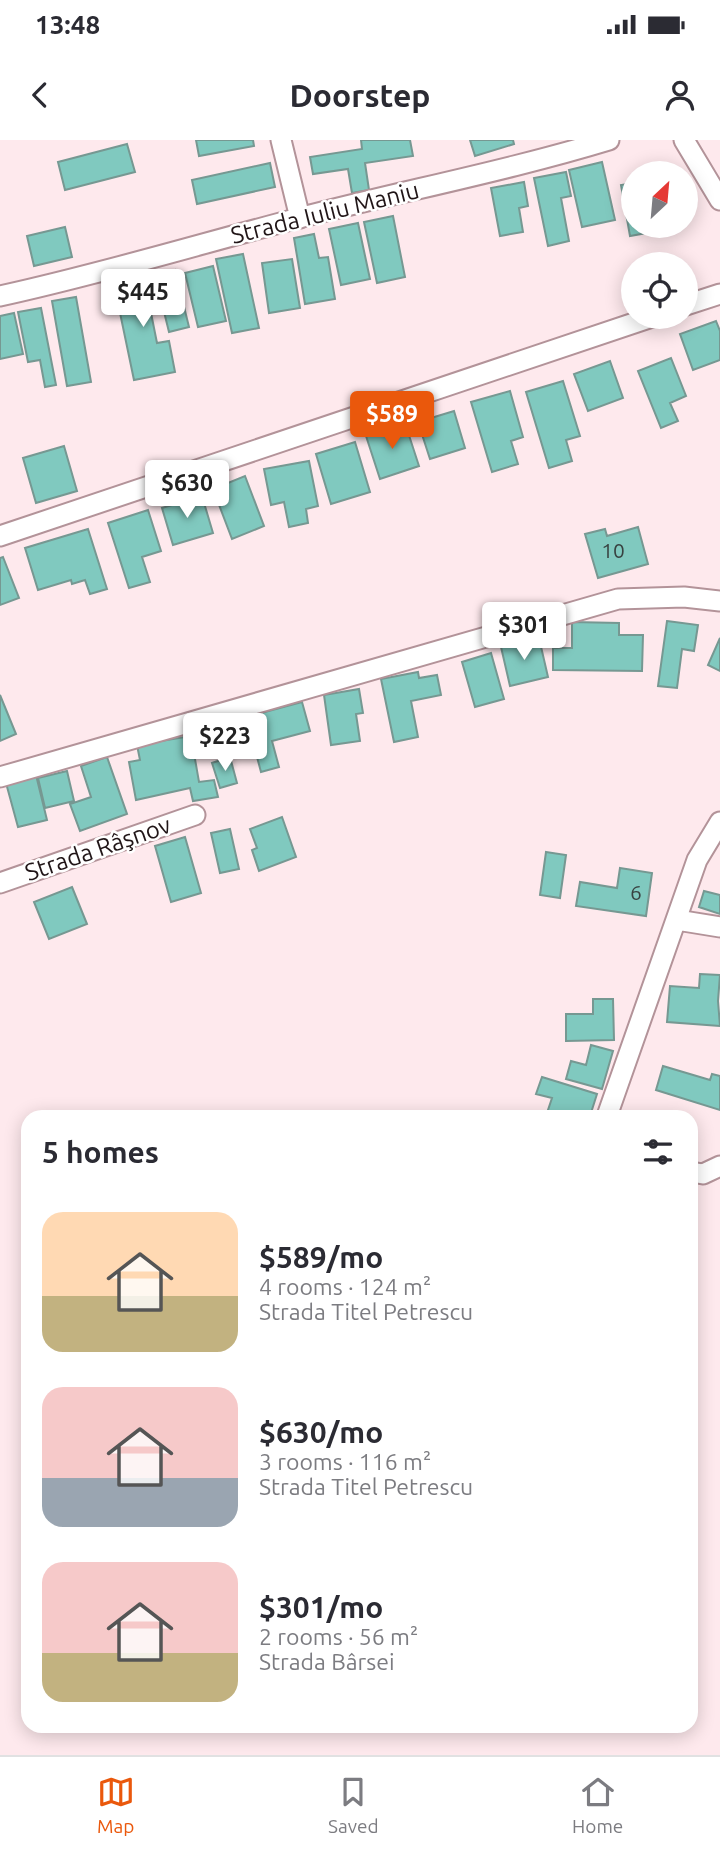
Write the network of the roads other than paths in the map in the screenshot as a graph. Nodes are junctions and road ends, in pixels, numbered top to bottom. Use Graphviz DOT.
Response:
graph roads {
  1 [pos="281,140"];
  2 [pos="609,140"];
  3 [pos="684,140"];
  4 [pos="720,200"];
  5 [pos="300,218"];
  6 [pos="720,294"];
  7 [pos="0,296"];
  8 [pos="698,301"];
  9 [pos="621,327"];
  10 [pos="0,536"];
  11 [pos="720,601"];
  12 [pos="0,777"];
  13 [pos="195,814"];
  14 [pos="720,822"];
  15 [pos="0,883"];
  16 [pos="677,920"];
  17 [pos="720,927"];
  18 [pos="609,1110"];
  19 [pos="720,1166"];
  20 [pos="698,1173"];
  1 -- 5 [label="street"];
  2 -- 5 [label="street, Strada Iuliu Maniu"];
  3 -- 4 [label="street"];
  5 -- 7 [label="street, Strada Iuliu Maniu"];
  6 -- 8 [label="street"];
  9 -- 10 [label="street"];
  11 -- 12 [label="street"];
  13 -- 15 [label="street, Strada Râşnov"];
  14 -- 16 [label="street"];
  16 -- 17 [label="street"];
  16 -- 18 [label="street"];
  19 -- 20 [label="street"];
}
